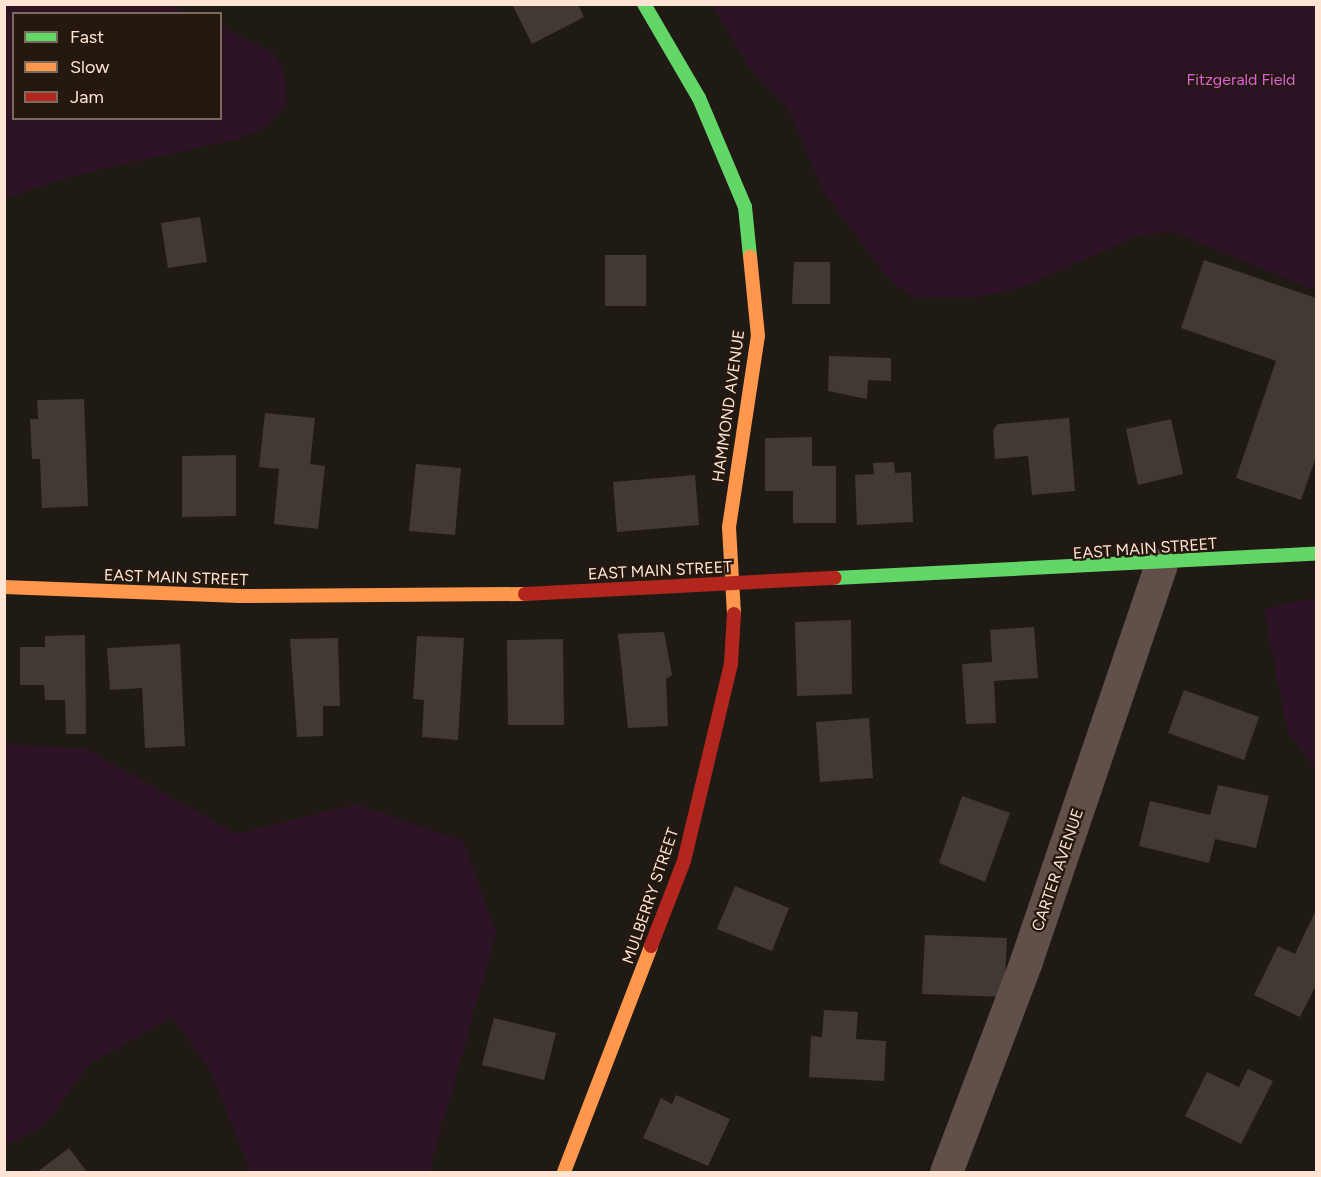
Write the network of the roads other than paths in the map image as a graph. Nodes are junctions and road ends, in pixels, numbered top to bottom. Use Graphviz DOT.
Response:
graph roads {
  1 [pos="644,4"];
  2 [pos="1317,554"];
  3 [pos="1161,565"];
  4 [pos="731,585"];
  5 [pos="4,587"];
  6 [pos="564,1173"];
  7 [pos="946,1173"];
  1 -- 4 [label="main road, HAMMOND AVENUE"];
  2 -- 3 [label="main road, EAST MAIN STREET"];
  3 -- 4 [label="main road, EAST MAIN STREET"];
  3 -- 7 [label="street, CARTER AVENUE"];
  4 -- 5 [label="main road, EAST MAIN STREET"];
  4 -- 6 [label="main road, MULBERRY STREET"];
}
